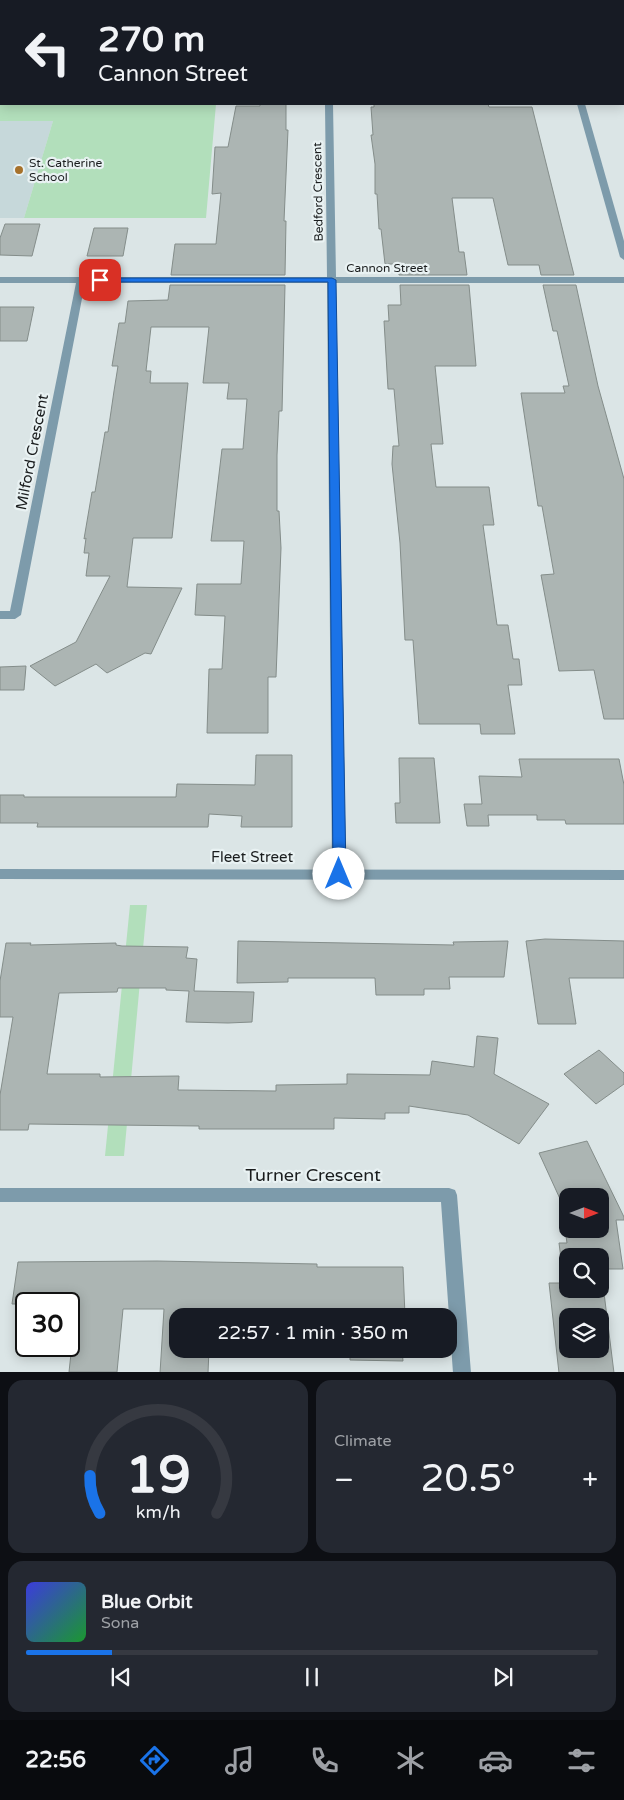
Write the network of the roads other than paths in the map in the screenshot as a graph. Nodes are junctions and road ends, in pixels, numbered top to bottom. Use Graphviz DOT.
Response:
graph roads {
  1 [pos="0,0"];
  2 [pos="68,0"];
  3 [pos="328,105"];
  4 [pos="581,105"];
  5 [pos="624,257"];
  6 [pos="0,280"];
  7 [pos="81,280"];
  8 [pos="332,280"];
  9 [pos="624,280"];
  10 [pos="0,615"];
  11 [pos="0,874"];
  12 [pos="339,874"];
  13 [pos="624,875"];
  14 [pos="0,1195"];
  15 [pos="462,1372"];
  1 -- 2 [label="street"];
  3 -- 8 [label="street, Bedford Crescent"];
  4 -- 5 [label="street"];
  6 -- 7 [label="street, Cannon Street"];
  7 -- 8 [label="street, Cannon Street"];
  7 -- 10 [label="street, Milford Crescent"];
  8 -- 9 [label="street, Cannon Street"];
  8 -- 12 [label="street, Bedford Crescent"];
  11 -- 12 [label="street, Fleet Street"];
  12 -- 13 [label="street, Fleet Street"];
  14 -- 15 [label="street, Turner Crescent"];
}
